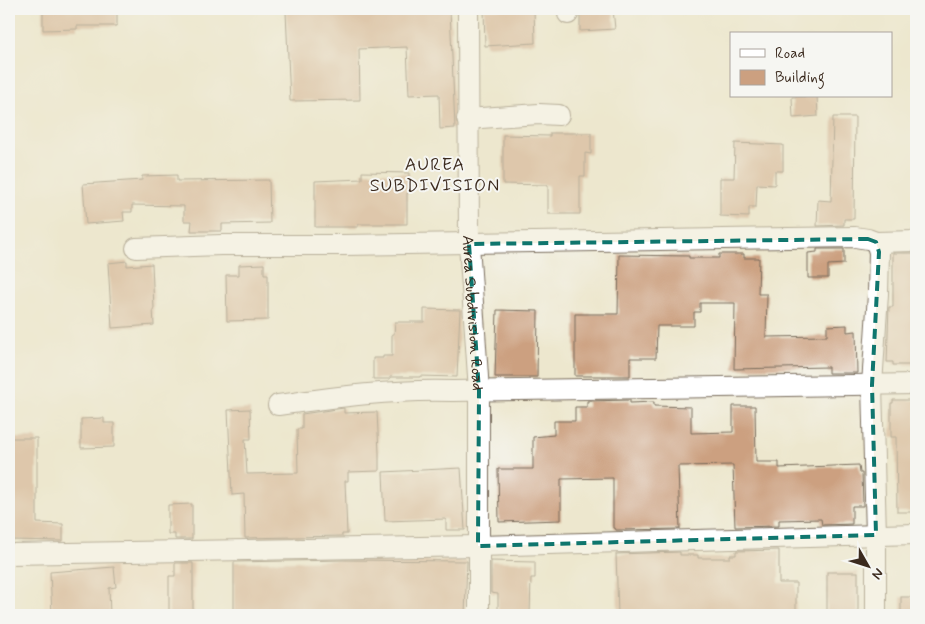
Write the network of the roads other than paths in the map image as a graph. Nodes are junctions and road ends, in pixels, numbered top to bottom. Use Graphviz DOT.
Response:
graph roads {
  1 [pos="468,9"];
  2 [pos="559,114"];
  3 [pos="467,119"];
  4 [pos="916,241"];
  5 [pos="876,242"];
  6 [pos="469,244"];
  7 [pos="136,248"];
  8 [pos="916,384"];
  9 [pos="872,385"];
  10 [pos="479,391"];
  11 [pos="278,405"];
  12 [pos="916,534"];
  13 [pos="876,535"];
  14 [pos="478,546"];
  15 [pos="9,554"];
  16 [pos="479,615"];
  17 [pos="876,615"];
  1 -- 3 [label="street, Aurea Subdivision Road"];
  2 -- 3 [label="street"];
  3 -- 6 [label="street, Aurea Subdivision Road"];
  4 -- 5 [label="street"];
  5 -- 6 [label="street"];
  5 -- 9 [label="street"];
  6 -- 7 [label="street"];
  6 -- 10 [label="street, Aurea Subdivision Road"];
  8 -- 9 [label="street"];
  9 -- 10 [label="street"];
  9 -- 13 [label="street"];
  10 -- 11 [label="street"];
  10 -- 14 [label="street, Aurea Subdivision Road"];
  12 -- 13 [label="street"];
  13 -- 14 [label="street"];
  13 -- 17 [label="street"];
  14 -- 15 [label="street"];
  14 -- 16 [label="street, Aurea Subdivision Road"];
}
